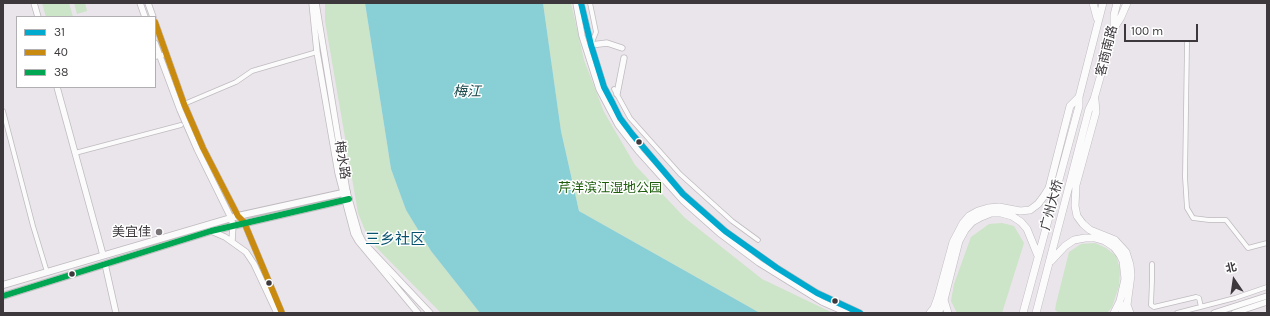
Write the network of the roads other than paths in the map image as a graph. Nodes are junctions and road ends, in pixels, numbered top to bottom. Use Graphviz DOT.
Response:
graph roads {
  1 [pos="34,3"];
  2 [pos="140,3"];
  3 [pos="148,3"];
  4 [pos="312,3"];
  5 [pos="316,3"];
  6 [pos="576,3"];
  7 [pos="582,3"];
  8 [pos="590,3"];
  9 [pos="1093,3"];
  10 [pos="1103,3"];
  11 [pos="1117,3"];
  12 [pos="1127,3"];
  13 [pos="38,16"];
  14 [pos="145,16"];
  15 [pos="153,16"];
  16 [pos="1098,23"];
  17 [pos="1114,28"];
  18 [pos="156,29"];
  19 [pos="1186,43"];
  20 [pos="590,45"];
  21 [pos="156,46"];
  22 [pos="622,48"];
  23 [pos="317,52"];
  24 [pos="160,56"];
  25 [pos="624,58"];
  26 [pos="57,88"];
  27 [pos="615,91"];
  28 [pos="1079,97"];
  29 [pos="1094,99"];
  30 [pos="184,104"];
  31 [pos="3,111"];
  32 [pos="181,125"];
  33 [pos="75,153"];
  34 [pos="345,192"];
  35 [pos="347,200"];
  36 [pos="238,216"];
  37 [pos="231,218"];
  38 [pos="244,222"];
  39 [pos="233,225"];
  40 [pos="211,231"];
  41 [pos="758,240"];
  42 [pos="232,242"];
  43 [pos="1267,243"];
  44 [pos="254,247"];
  45 [pos="246,252"];
  46 [pos="103,255"];
  47 [pos="1038,256"];
  48 [pos="1050,263"];
  49 [pos="105,264"];
  50 [pos="1152,264"];
  51 [pos="47,272"];
  52 [pos="3,285"];
  53 [pos="1267,287"];
  54 [pos="3,296"];
  55 [pos="1267,296"];
  56 [pos="944,300"];
  57 [pos="1120,301"];
  58 [pos="1267,302"];
  59 [pos="1201,307"];
  60 [pos="1037,310"];
  61 [pos="116,313"];
  62 [pos="277,313"];
  63 [pos="282,313"];
  64 [pos="418,313"];
  65 [pos="430,313"];
  66 [pos="847,313"];
  67 [pos="860,313"];
  68 [pos="930,313"];
  69 [pos="938,313"];
  70 [pos="948,313"];
  71 [pos="1023,313"];
  72 [pos="1114,313"];
  73 [pos="1123,313"];
  74 [pos="1130,313"];
  75 [pos="1177,313"];
  76 [pos="1214,313"];
  77 [pos="1234,313"];
  1 -- 13 [label="main road"];
  2 -- 14 [label="main road"];
  3 -- 15 [label="main road"];
  4 -- 23 [label="main road, 梅水路"];
  5 -- 34 [label="main road, 梅水路"];
  6 -- 66 [label="main road"];
  7 -- 20 [label="main road"];
  8 -- 20 [label="street"];
  9 -- 16 [label="highway"];
  10 -- 16 [label="highway, 客商南路"];
  11 -- 17 [label="highway, 客商南路"];
  12 -- 17 [label="highway"];
  16 -- 28 [label="highway, 客商南路"];
  17 -- 29 [label="highway, 客商南路"];
  18 -- 24 [label="main road"];
  19 -- 43 [label="street"];
  20 -- 22 [label="main road"];
  20 -- 67 [label="main road"];
  21 -- 24 [label="main road"];
  23 -- 30 [label="street"];
  23 -- 34 [label="main road, 梅水路"];
  24 -- 30 [label="main road"];
  24 -- 37 [label="main road"];
  25 -- 27 [label="main road"];
  26 -- 33 [label="main road"];
  27 -- 41 [label="street"];
  28 -- 47 [label="highway, 广州大桥"];
  28 -- 68 [label="highway"];
  29 -- 48 [label="highway, 广州大桥"];
  29 -- 74 [label="highway"];
  30 -- 36 [label="main road"];
  31 -- 51 [label="street"];
  32 -- 33 [label="street"];
  33 -- 46 [label="main road"];
  34 -- 35 [label="main road, 梅水路"];
  34 -- 36 [label="main road"];
  35 -- 38 [label="main road"];
  35 -- 64 [label="main road, 梅水路"];
  35 -- 65 [label="main road, 梅水路"];
  36 -- 37 [label="main road"];
  36 -- 38 [label="main road"];
  37 -- 39 [label="main road"];
  37 -- 46 [label="main road"];
  38 -- 39 [label="main road"];
  38 -- 44 [label="main road"];
  39 -- 40 [label="main road"];
  39 -- 42 [label="main road"];
  40 -- 42 [label="main road"];
  40 -- 49 [label="main road"];
  42 -- 45 [label="main road"];
  44 -- 45 [label="main road"];
  44 -- 63 [label="main road"];
  45 -- 62 [label="main road"];
  46 -- 51 [label="main road"];
  47 -- 56 [label="highway"];
  47 -- 71 [label="highway, 广州大桥"];
  48 -- 57 [label="highway"];
  48 -- 60 [label="highway, 广州大桥"];
  49 -- 54 [label="main road"];
  49 -- 61 [label="main road"];
  50 -- 59 [label="street"];
  51 -- 52 [label="main road"];
  53 -- 59 [label="street"];
  55 -- 76 [label="main road"];
  56 -- 69 [label="highway"];
  56 -- 70 [label="highway"];
  57 -- 72 [label="highway"];
  57 -- 73 [label="highway"];
  58 -- 77 [label="main road"];
  59 -- 75 [label="street"];
}
